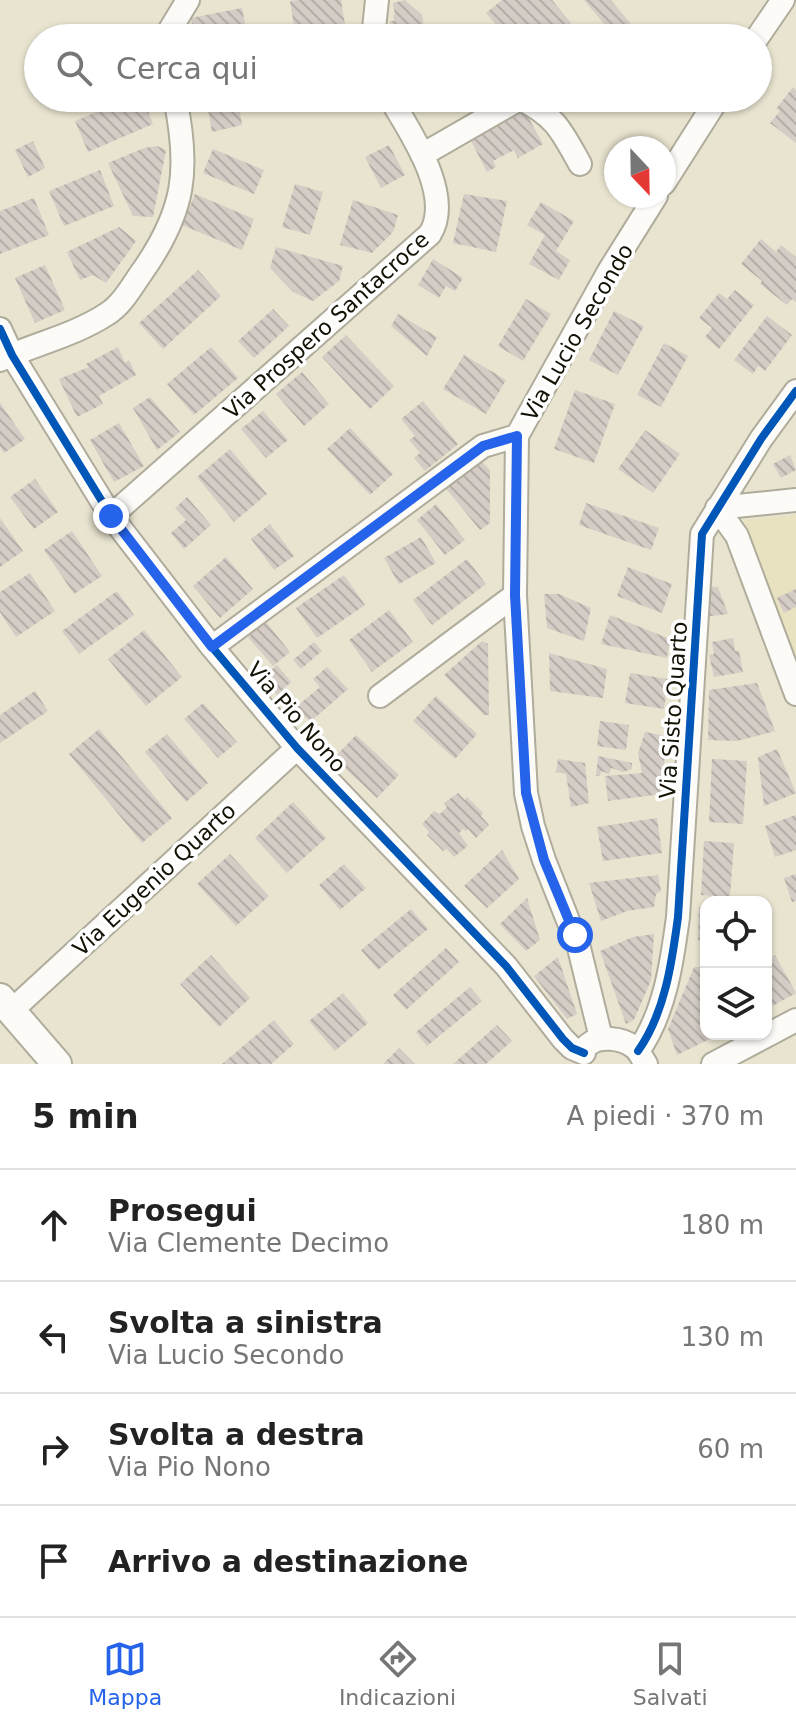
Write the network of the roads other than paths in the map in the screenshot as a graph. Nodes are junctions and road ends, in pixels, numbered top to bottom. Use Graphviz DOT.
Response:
graph roads {
  1 [pos="188,0"];
  2 [pos="377,0"];
  3 [pos="783,0"];
  4 [pos="173,24"];
  5 [pos="374,24"];
  6 [pos="767,24"];
  7 [pos="177,112"];
  8 [pos="398,112"];
  9 [pos="497,112"];
  10 [pos="545,112"];
  11 [pos="709,112"];
  12 [pos="422,155"];
  13 [pos="580,164"];
  14 [pos="676,164"];
  15 [pos="648,208"];
  16 [pos="0,329"];
  17 [pos="6,358"];
  18 [pos="796,391"];
  19 [pos="517,436"];
  20 [pos="796,500"];
  21 [pos="717,508"];
  22 [pos="111,516"];
  23 [pos="515,595"];
  24 [pos="212,647"];
  25 [pos="796,694"];
  26 [pos="380,696"];
  27 [pos="297,748"];
  28 [pos="6,1005"];
  29 [pos="796,1020"];
  30 [pos="591,1052"];
  31 [pos="642,1057"];
  32 [pos="57,1064"];
  33 [pos="713,1064"];
  1 -- 4 [label="street"];
  2 -- 5 [label="street"];
  3 -- 6 [label="street"];
  7 -- 17 [label="street"];
  8 -- 12 [label="street, Via Prospero Santacroce"];
  9 -- 12 [label="street"];
  10 -- 13 [label="street"];
  11 -- 14 [label="street"];
  12 -- 22 [label="street, Via Prospero Santacroce"];
  15 -- 19 [label="street, Via Lucio Secondo"];
  16 -- 17 [label="street, Via Pio Nono"];
  17 -- 22 [label="street, Via Pio Nono"];
  18 -- 21 [label="street, Via Sisto Quarto"];
  19 -- 23 [label="street"];
  19 -- 24 [label="street, Via Lucio Secondo"];
  20 -- 21 [label="street"];
  21 -- 25 [label="street"];
  21 -- 31 [label="street, Via Sisto Quarto"];
  22 -- 24 [label="street, Via Pio Nono"];
  23 -- 26 [label="street"];
  23 -- 30 [label="street"];
  24 -- 27 [label="street, Via Pio Nono"];
  27 -- 28 [label="street, Via Eugenio Quarto"];
  27 -- 30 [label="street, Via Pio Nono"];
  28 -- 32 [label="main road"];
  29 -- 33 [label="street"];
  30 -- 31 [label="street"];
}
